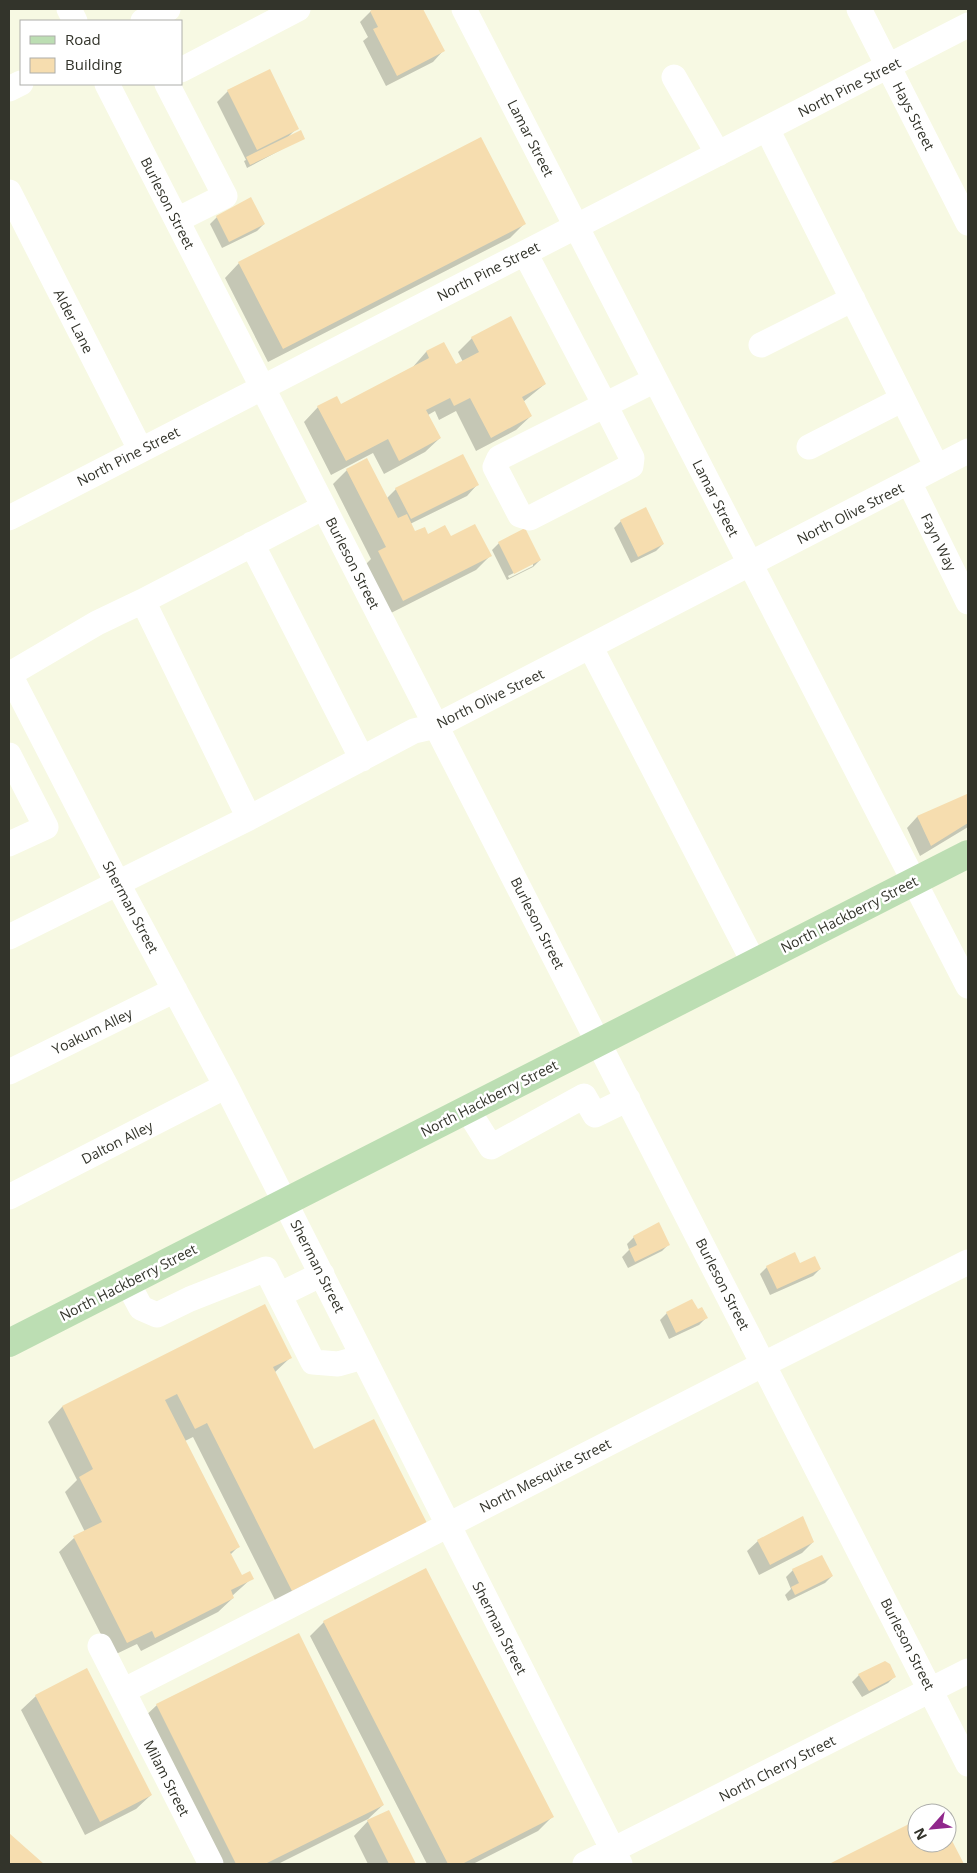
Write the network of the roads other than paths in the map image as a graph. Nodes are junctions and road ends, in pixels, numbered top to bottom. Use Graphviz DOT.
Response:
graph roads {
  1 [pos="68,9"];
  2 [pos="168,9"];
  3 [pos="298,9"];
  4 [pos="464,9"];
  5 [pos="859,9"];
  6 [pos="74,20"];
  7 [pos="145,20"];
  8 [pos="968,26"];
  9 [pos="889,66"];
  10 [pos="182,69"];
  11 [pos="674,77"];
  12 [pos="108,85"];
  13 [pos="168,85"];
  14 [pos="767,130"];
  15 [pos="718,154"];
  16 [pos="9,192"];
  17 [pos="967,217"];
  18 [pos="177,220"];
  19 [pos="576,226"];
  20 [pos="525,252"];
  21 [pos="853,299"];
  22 [pos="762,345"];
  23 [pos="655,380"];
  24 [pos="262,387"];
  25 [pos="902,400"];
  26 [pos="605,405"];
  27 [pos="810,447"];
  28 [pos="140,449"];
  29 [pos="968,451"];
  30 [pos="936,467"];
  31 [pos="909,482"];
  32 [pos="324,507"];
  33 [pos="9,518"];
  34 [pos="252,544"];
  35 [pos="750,564"];
  36 [pos="143,601"];
  37 [pos="968,602"];
  38 [pos="591,648"];
  39 [pos="9,673"];
  40 [pos="436,726"];
  41 [pos="9,755"];
  42 [pos="362,759"];
  43 [pos="250,818"];
  44 [pos="9,844"];
  45 [pos="968,854"];
  46 [pos="914,882"];
  47 [pos="118,884"];
  48 [pos="9,937"];
  49 [pos="754,963"];
  50 [pos="968,986"];
  51 [pos="175,990"];
  52 [pos="599,1042"];
  53 [pos="9,1072"];
  54 [pos="226,1086"];
  55 [pos="628,1099"];
  56 [pos="467,1109"];
  57 [pos="9,1197"];
  58 [pos="285,1202"];
  59 [pos="968,1262"];
  60 [pos="322,1274"];
  61 [pos="127,1282"];
  62 [pos="279,1295"];
  63 [pos="9,1343"];
  64 [pos="363,1357"];
  65 [pos="764,1364"];
  66 [pos="448,1525"];
  67 [pos="100,1646"];
  68 [pos="968,1670"];
  69 [pos="931,1690"];
  70 [pos="123,1691"];
  71 [pos="968,1764"];
  72 [pos="616,1858"];
  73 [pos="211,1864"];
  74 [pos="585,1864"];
  1 -- 6 [label="street"];
  2 -- 7 [label="street"];
  3 -- 10 [label="street"];
  4 -- 19 [label="street, Lamar Street"];
  5 -- 9 [label="street, Hays Street"];
  8 -- 9 [label="street, North Pine Street"];
  9 -- 14 [label="street, North Pine Street"];
  9 -- 17 [label="street, Hays Street"];
  11 -- 15 [label="street"];
  12 -- 18 [label="street, Burleson Street"];
  13 -- 18 [label="street"];
  14 -- 15 [label="street, North Pine Street"];
  14 -- 21 [label="street"];
  15 -- 19 [label="street, North Pine Street"];
  16 -- 28 [label="street, Alder Lane"];
  18 -- 24 [label="street, Burleson Street"];
  19 -- 20 [label="street, North Pine Street"];
  19 -- 23 [label="street, Lamar Street"];
  20 -- 24 [label="street, North Pine Street"];
  20 -- 26 [label="street"];
  21 -- 22 [label="street"];
  21 -- 25 [label="street"];
  23 -- 26 [label="street"];
  23 -- 35 [label="street, Lamar Street"];
  24 -- 28 [label="street, North Pine Street"];
  24 -- 32 [label="street, Burleson Street"];
  25 -- 27 [label="street"];
  25 -- 30 [label="street"];
  26 -- 26 [label="street"];
  28 -- 33 [label="street, North Pine Street"];
  29 -- 30 [label="street, North Olive Street"];
  30 -- 31 [label="street, North Olive Street"];
  31 -- 35 [label="street, North Olive Street"];
  31 -- 37 [label="street, Fayn Way"];
  32 -- 34 [label="street"];
  32 -- 40 [label="street, Burleson Street"];
  34 -- 36 [label="street"];
  34 -- 42 [label="street"];
  35 -- 38 [label="street, North Olive Street"];
  35 -- 46 [label="street, Lamar Street"];
  36 -- 39 [label="street"];
  36 -- 43 [label="street"];
  38 -- 40 [label="street, North Olive Street"];
  38 -- 49 [label="street"];
  39 -- 47 [label="street, Sherman Street"];
  40 -- 42 [label="street, North Olive Street"];
  40 -- 52 [label="street, Burleson Street"];
  41 -- 44 [label="street"];
  42 -- 43 [label="street, North Olive Street"];
  43 -- 47 [label="street, North Olive Street"];
  45 -- 46 [label="main road, North Hackberry Street"];
  46 -- 49 [label="main road, North Hackberry Street"];
  46 -- 50 [label="street, Lamar Street"];
  47 -- 48 [label="street, North Olive Street"];
  47 -- 51 [label="street, Sherman Street"];
  49 -- 52 [label="main road, North Hackberry Street"];
  51 -- 53 [label="street, Yoakum Alley"];
  51 -- 54 [label="street, Sherman Street"];
  52 -- 55 [label="street, Burleson Street"];
  52 -- 56 [label="main road, North Hackberry Street"];
  54 -- 57 [label="street, Dalton Alley"];
  54 -- 58 [label="street, Sherman Street"];
  55 -- 56 [label="street"];
  55 -- 65 [label="street, Burleson Street"];
  56 -- 58 [label="main road, North Hackberry Street"];
  58 -- 60 [label="street, Sherman Street"];
  58 -- 61 [label="main road, North Hackberry Street"];
  59 -- 65 [label="street, North Mesquite Street"];
  60 -- 62 [label="street"];
  60 -- 64 [label="street, Sherman Street"];
  61 -- 62 [label="street"];
  61 -- 63 [label="main road, North Hackberry Street"];
  62 -- 64 [label="street"];
  64 -- 66 [label="street, Sherman Street"];
  65 -- 66 [label="street, North Mesquite Street"];
  65 -- 69 [label="street, Burleson Street"];
  66 -- 70 [label="street, North Mesquite Street"];
  66 -- 72 [label="street, Sherman Street"];
  67 -- 70 [label="street, Milam Street"];
  68 -- 69 [label="street, North Cherry Street"];
  69 -- 71 [label="street, Burleson Street"];
  69 -- 72 [label="street, North Cherry Street"];
  70 -- 73 [label="street, Milam Street"];
  72 -- 74 [label="street, North Cherry Street"];
}
